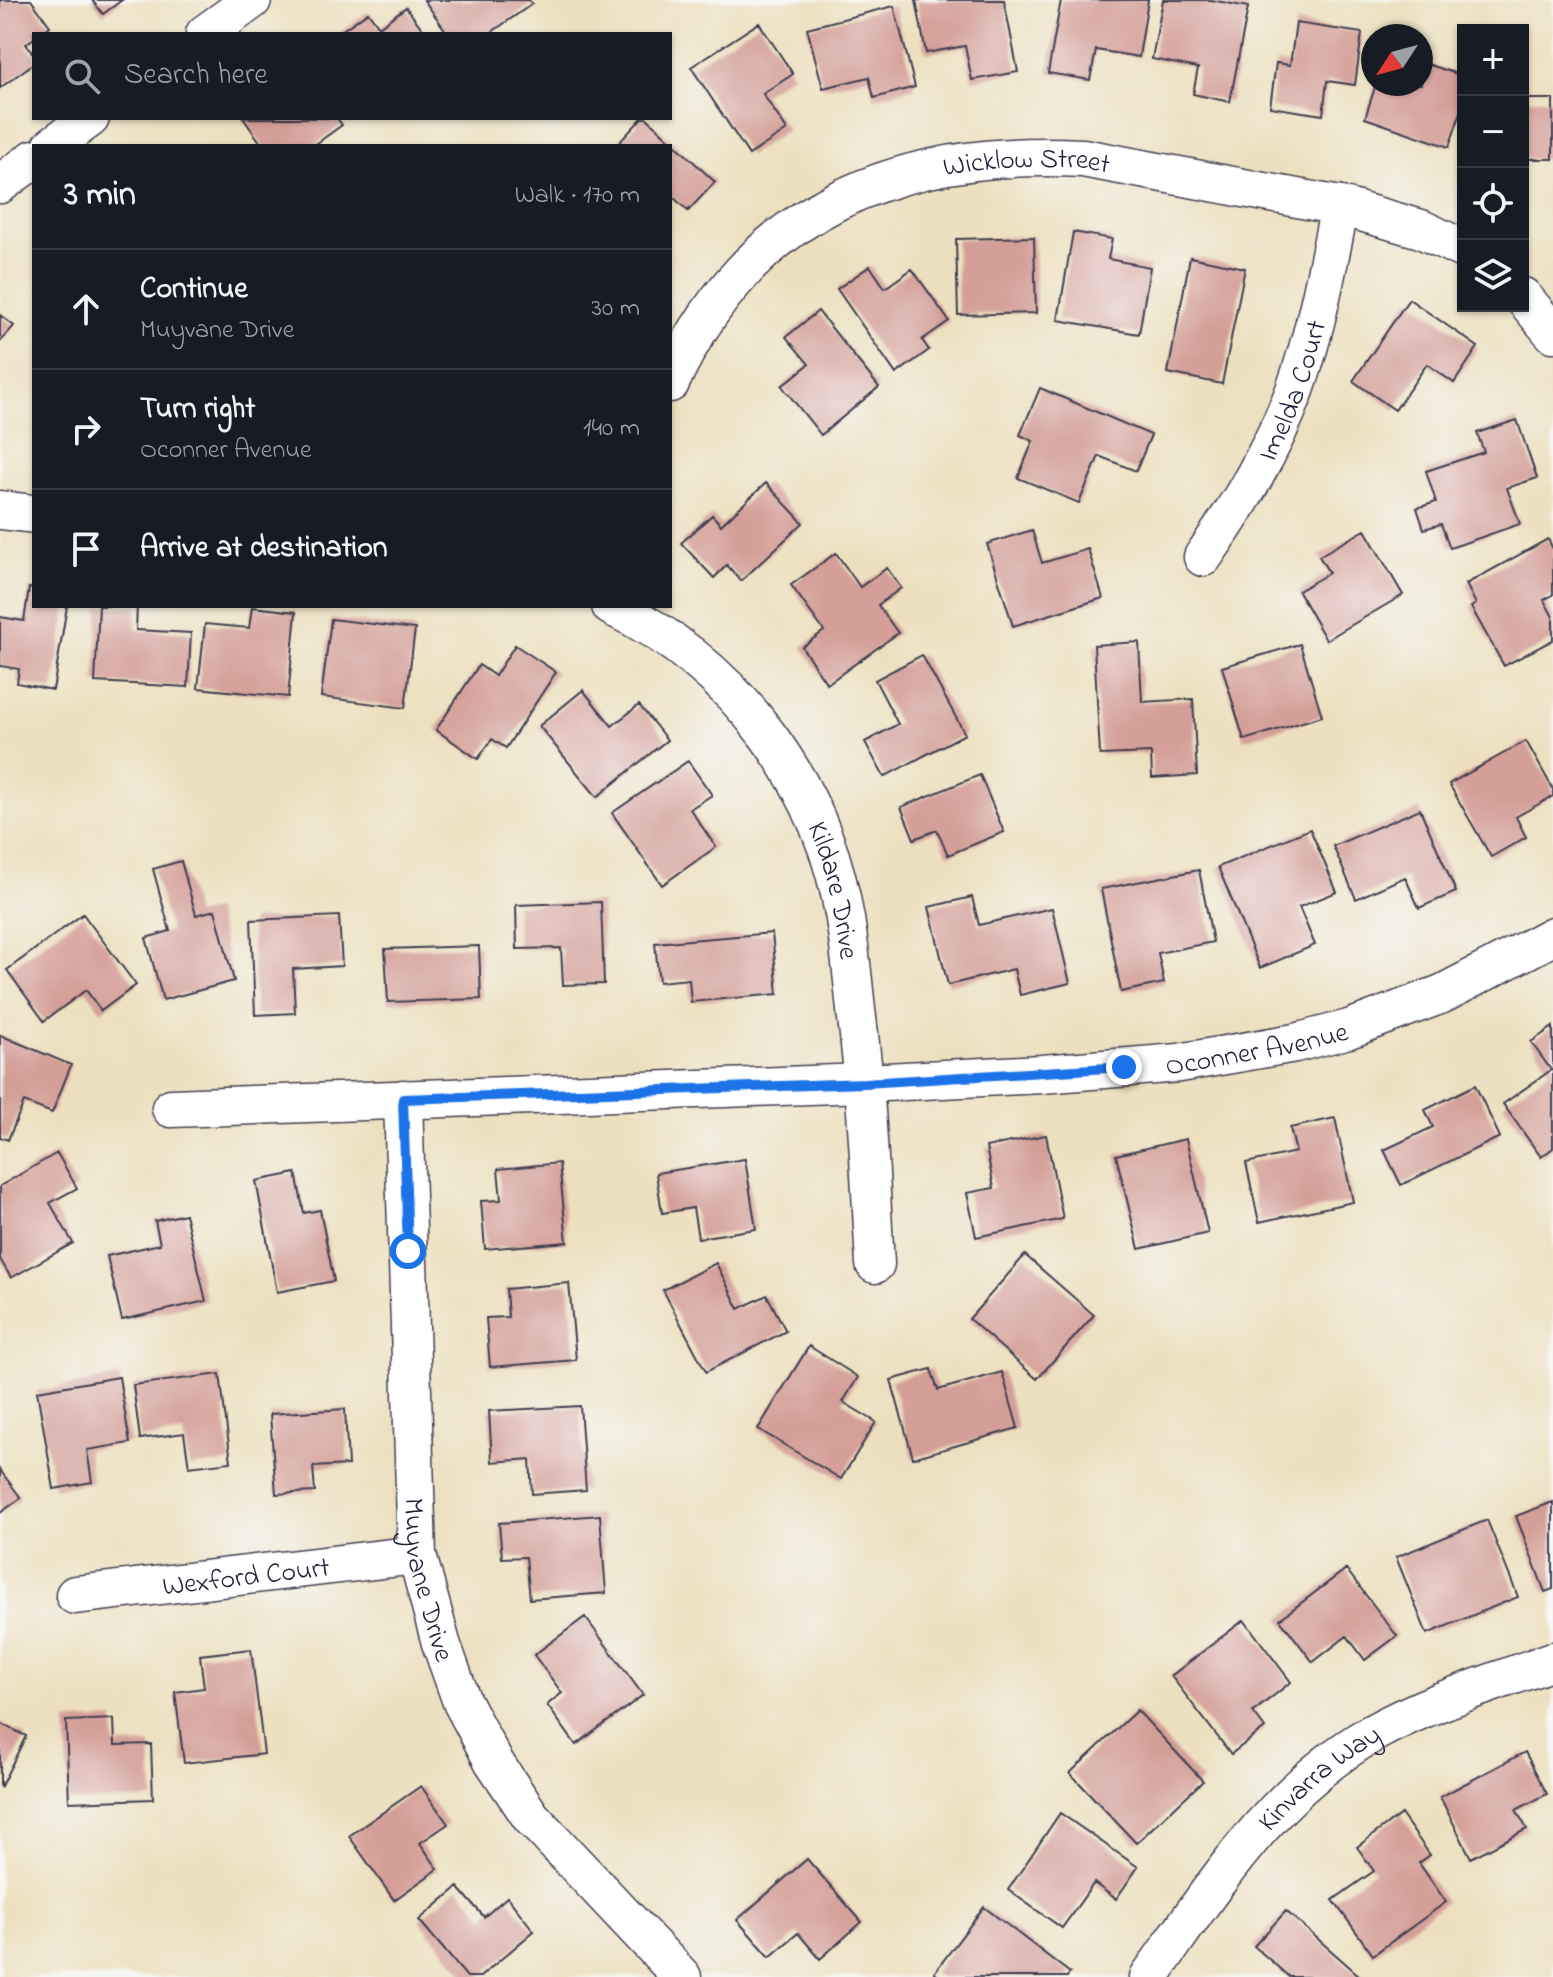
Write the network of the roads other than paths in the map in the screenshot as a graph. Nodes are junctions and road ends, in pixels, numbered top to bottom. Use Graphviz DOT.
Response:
graph roads {
  1 [pos="252,0"];
  2 [pos="208,32"];
  3 [pos="87,120"];
  4 [pos="55,144"];
  5 [pos="32,160"];
  6 [pos="0,184"];
  7 [pos="1340,206"];
  8 [pos="1457,246"];
  9 [pos="1529,304"];
  10 [pos="1553,333"];
  11 [pos="672,378"];
  12 [pos="0,510"];
  13 [pos="32,514"];
  14 [pos="1203,557"];
  15 [pos="615,608"];
  16 [pos="1553,936"];
  17 [pos="865,1083"];
  18 [pos="403,1099"];
  19 [pos="171,1108"];
  20 [pos="875,1264"];
  21 [pos="417,1555"];
  22 [pos="75,1595"];
  23 [pos="1553,1661"];
  24 [pos="682,1977"];
  25 [pos="1149,1977"];
  1 -- 2 [label="street"];
  3 -- 4 [label="street"];
  5 -- 6 [label="street"];
  7 -- 8 [label="street, Wicklow Street"];
  7 -- 11 [label="street, Wicklow Street"];
  7 -- 14 [label="street, Imelda Court"];
  9 -- 10 [label="street"];
  12 -- 13 [label="street"];
  15 -- 17 [label="street, Kildare Drive"];
  16 -- 17 [label="street, Oconner Avenue"];
  17 -- 18 [label="street, Oconner Avenue"];
  17 -- 20 [label="street, Kildare Drive"];
  18 -- 19 [label="street, Oconner Avenue"];
  18 -- 21 [label="street, Muyvane Drive"];
  21 -- 22 [label="street, Wexford Court"];
  21 -- 24 [label="street, Muyvane Drive"];
  23 -- 25 [label="street, Kinvarra Way"];
}
